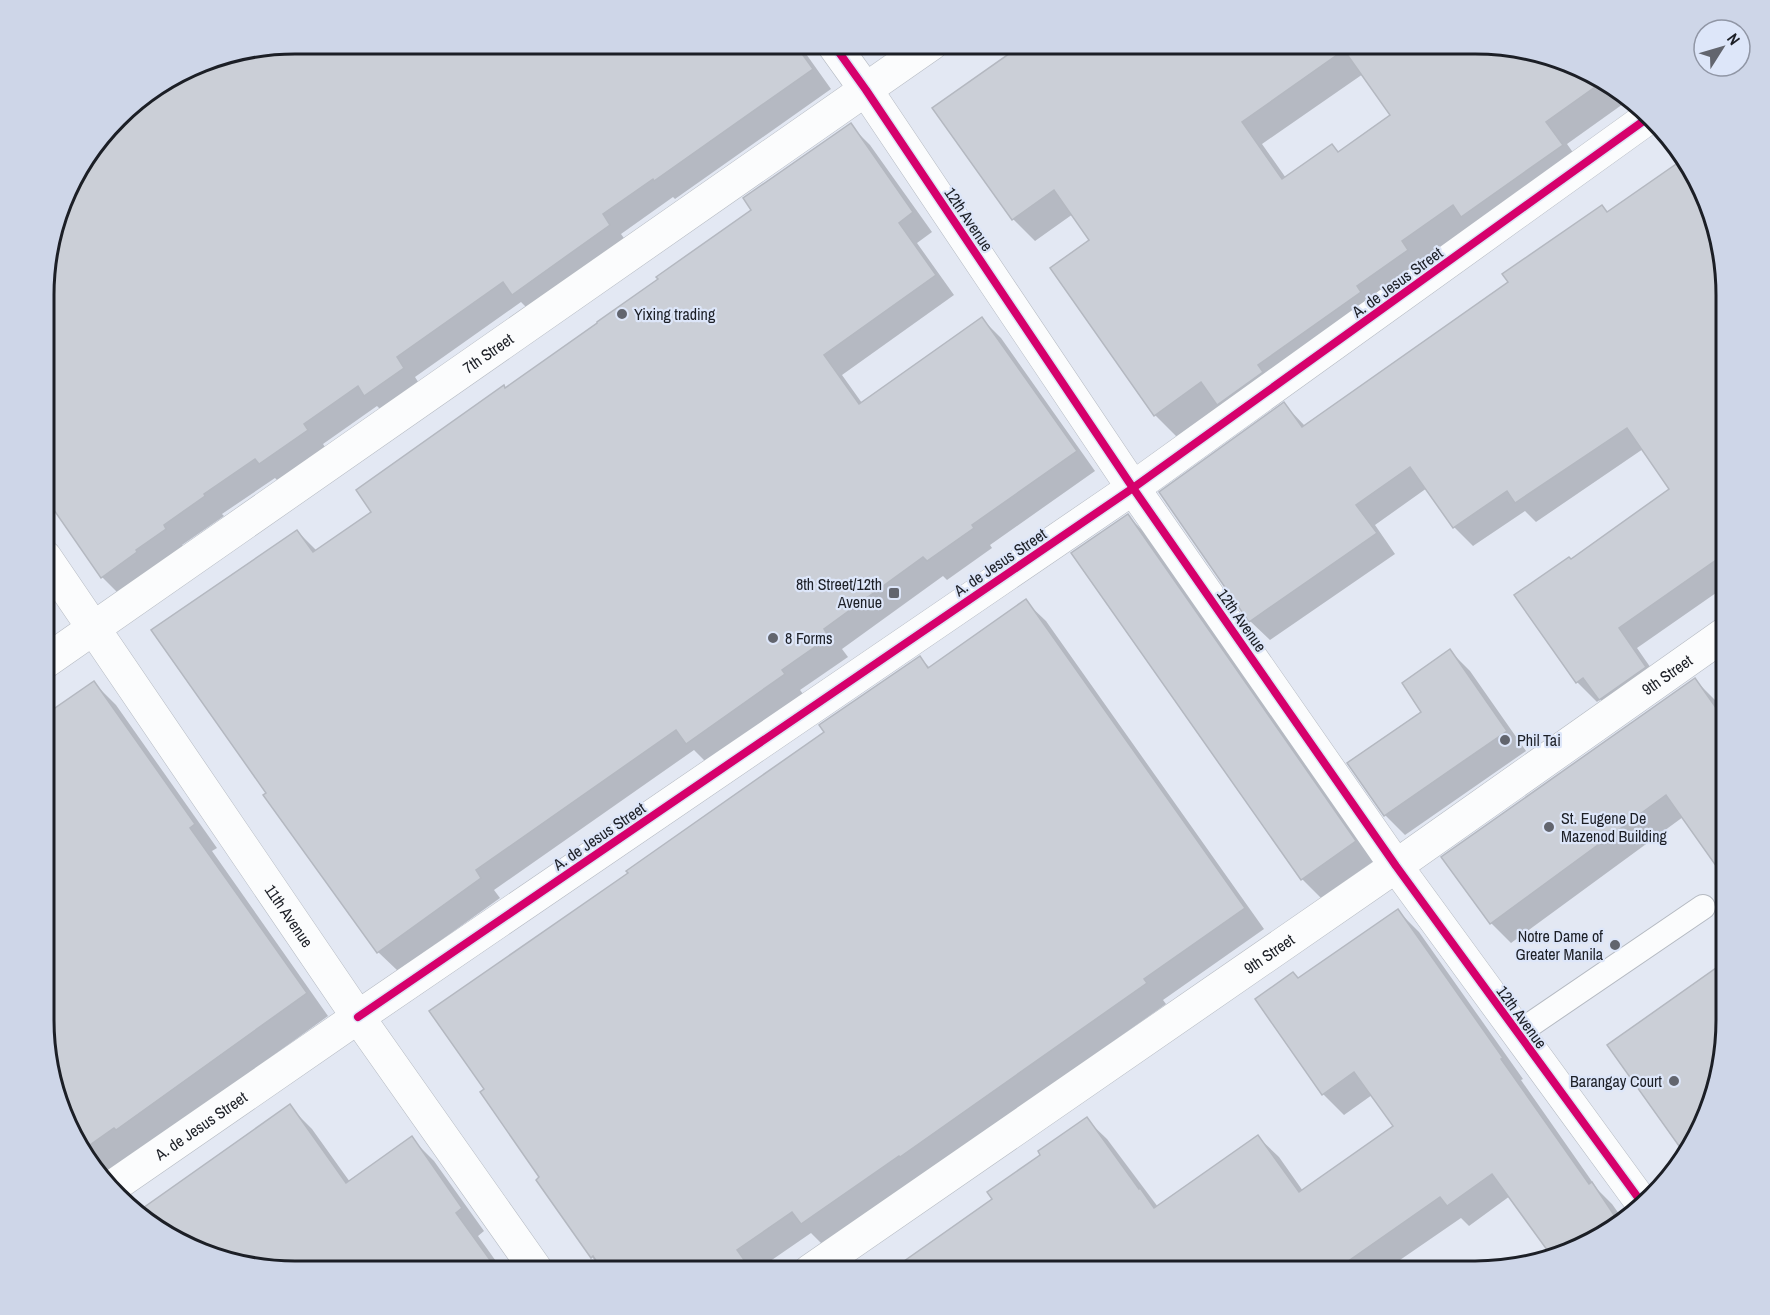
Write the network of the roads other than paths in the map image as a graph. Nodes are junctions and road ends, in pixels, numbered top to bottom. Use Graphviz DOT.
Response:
graph roads {
  1 [pos="840,54"];
  2 [pos="917,54"];
  3 [pos="866,90"];
  4 [pos="1642,122"];
  5 [pos="1133,488"];
  6 [pos="54,570"];
  7 [pos="94,627"];
  8 [pos="1716,640"];
  9 [pos="54,656"];
  10 [pos="1396,866"];
  11 [pos="1703,907"];
  12 [pos="358,1017"];
  13 [pos="1518,1033"];
  14 [pos="118,1183"];
  15 [pos="1638,1197"];
  16 [pos="530,1261"];
  17 [pos="824,1261"];
  1 -- 3 [label="street, 12th Avenue"];
  2 -- 3 [label="street, 7th Street"];
  3 -- 5 [label="street, 12th Avenue"];
  3 -- 7 [label="street, 7th Street"];
  4 -- 5 [label="street, A. de Jesus Street"];
  5 -- 10 [label="street, 12th Avenue"];
  5 -- 12 [label="street, A. de Jesus Street"];
  6 -- 7 [label="street, 11th Avenue"];
  7 -- 9 [label="street, 7th Street"];
  7 -- 12 [label="street, 11th Avenue"];
  8 -- 10 [label="street, 9th Street"];
  10 -- 13 [label="street, 12th Avenue"];
  10 -- 17 [label="street, 9th Street"];
  11 -- 13 [label="lane"];
  12 -- 14 [label="street, A. de Jesus Street"];
  12 -- 16 [label="street, 11th Avenue"];
  13 -- 15 [label="street, 12th Avenue"];
}
